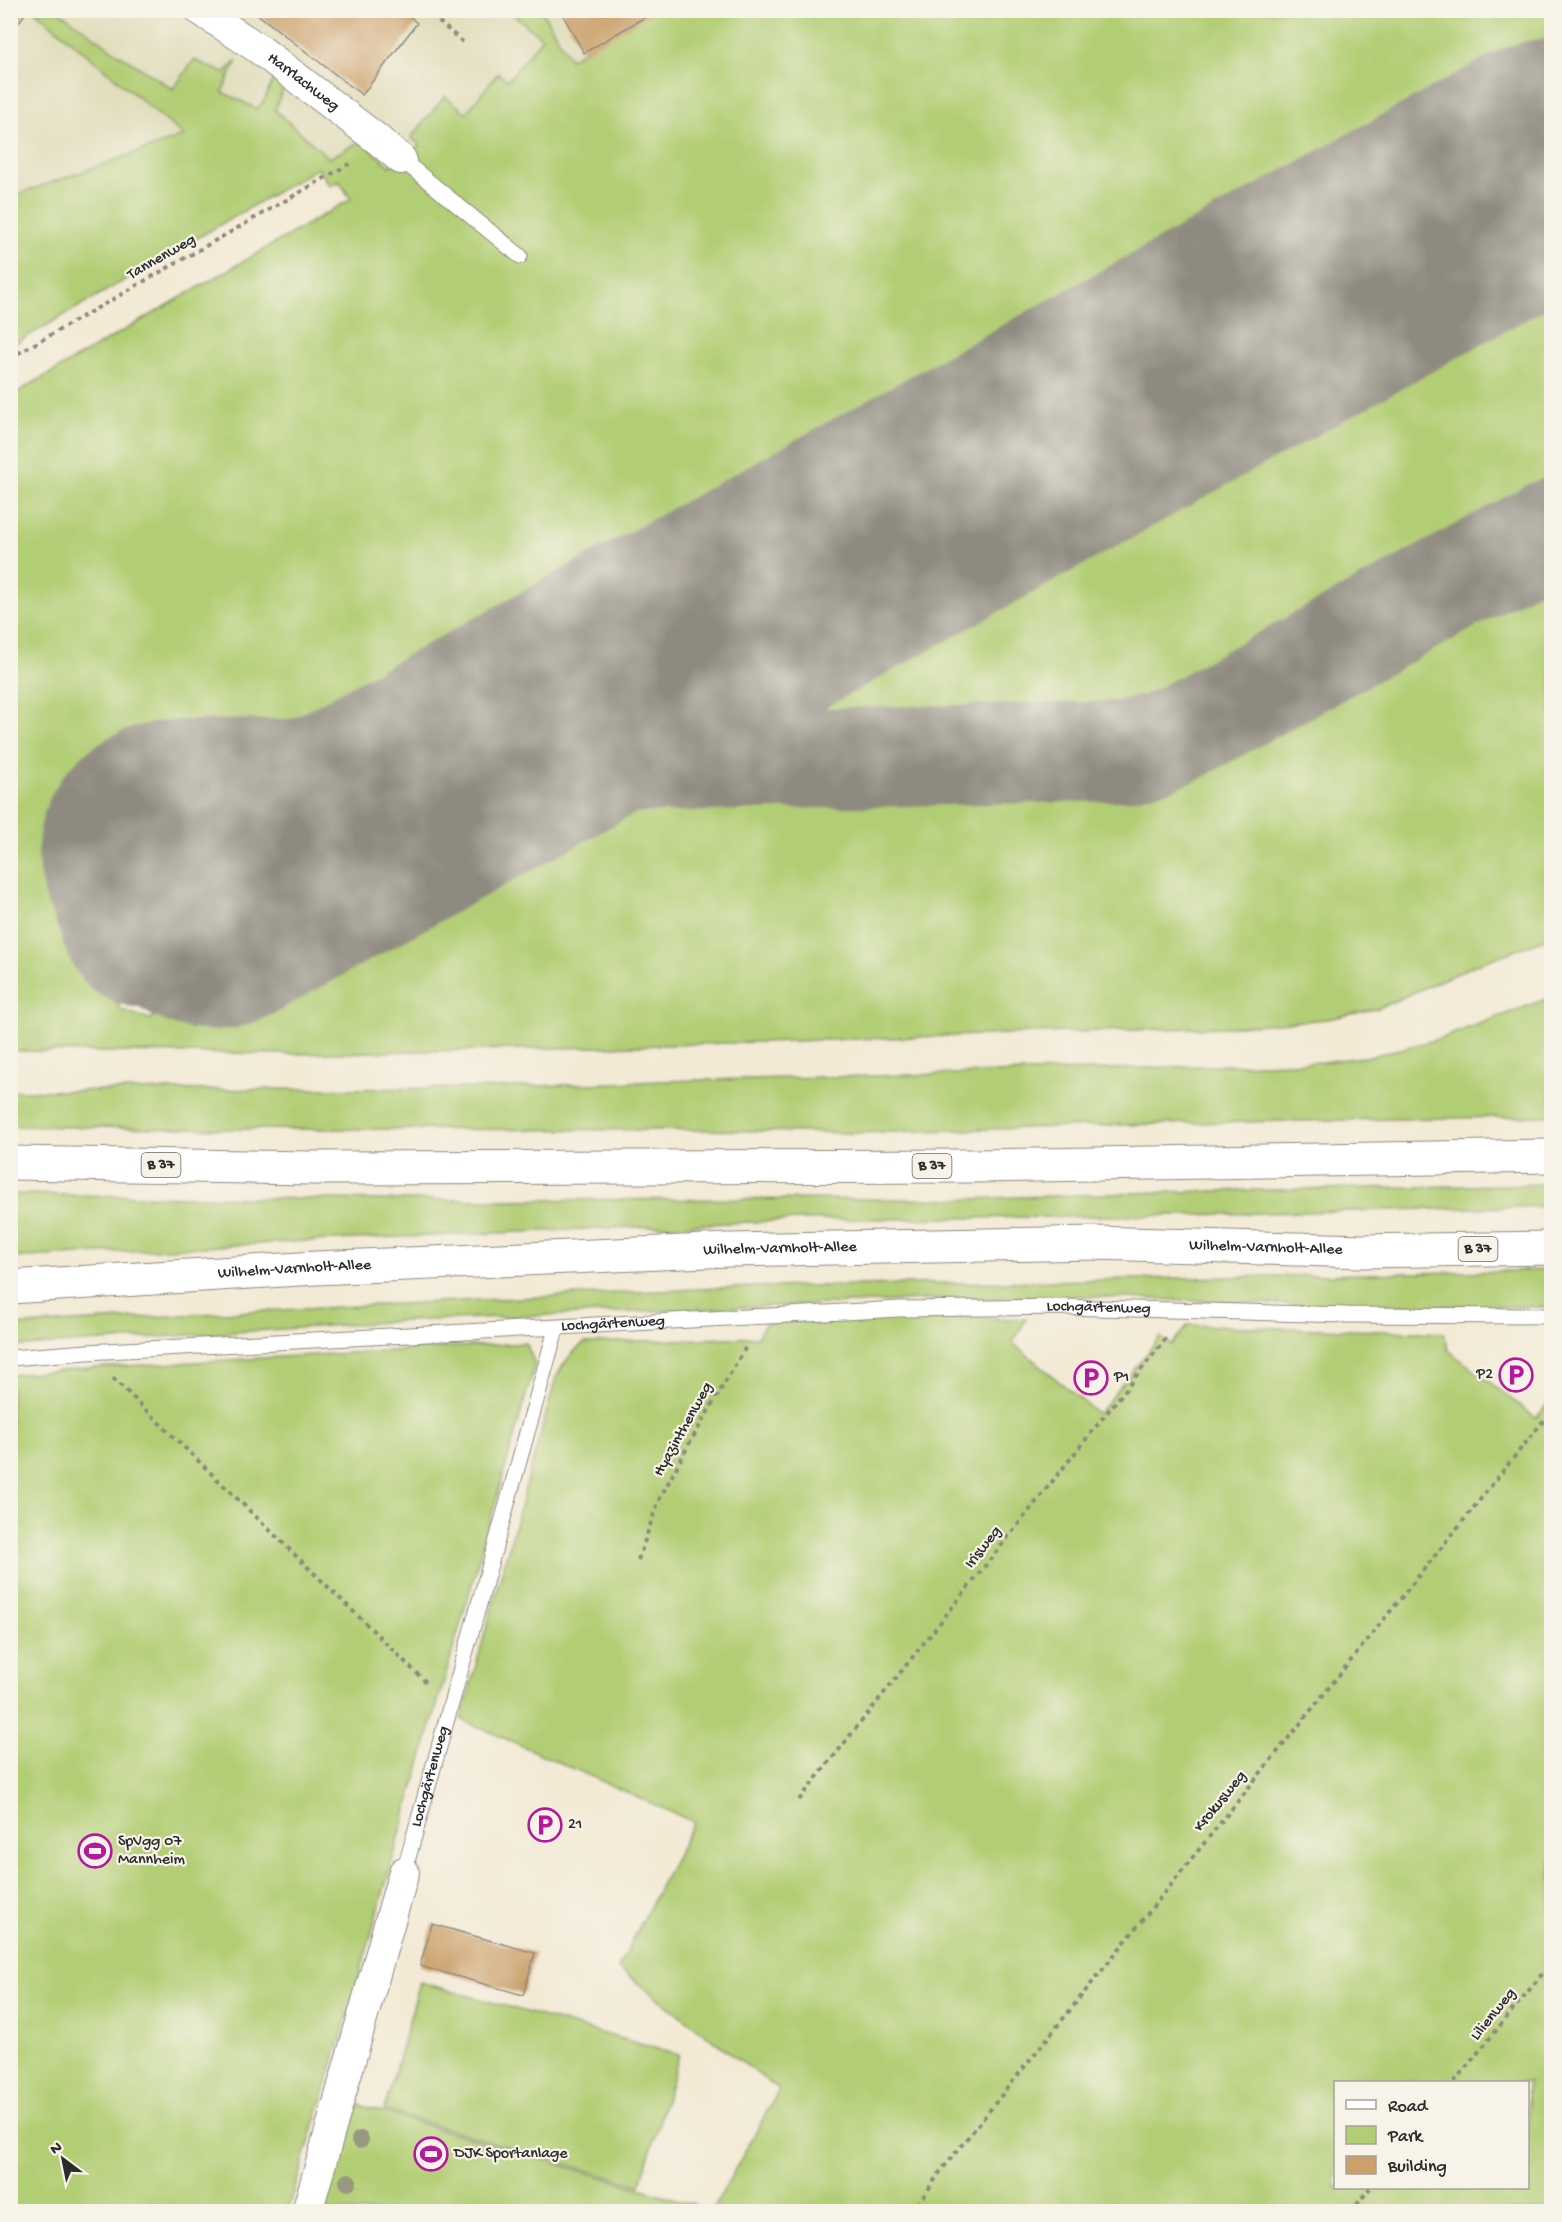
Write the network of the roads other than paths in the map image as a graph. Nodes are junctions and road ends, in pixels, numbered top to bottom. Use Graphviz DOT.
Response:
graph roads {
  1 [pos="200,10"];
  2 [pos="401,159"];
  3 [pos="520,256"];
  4 [pos="1551,1156"];
  5 [pos="10,1163"];
  6 [pos="1551,1248"];
  7 [pos="10,1287"];
  8 [pos="1551,1316"];
  9 [pos="556,1329"];
  10 [pos="10,1358"];
  11 [pos="404,1872"];
  12 [pos="307,2211"];
  1 -- 2 [label="street, Harrlachweg"];
  2 -- 3 [label="lane"];
  4 -- 5 [label="main road, B 37"];
  6 -- 7 [label="main road, Wilhelm-Varnholt-Allee / B 37"];
  8 -- 9 [label="lane, Lochgärtenweg"];
  9 -- 10 [label="lane"];
  9 -- 11 [label="lane, Lochgärtenweg"];
  11 -- 12 [label="street, Lochgärtenweg"];
}
